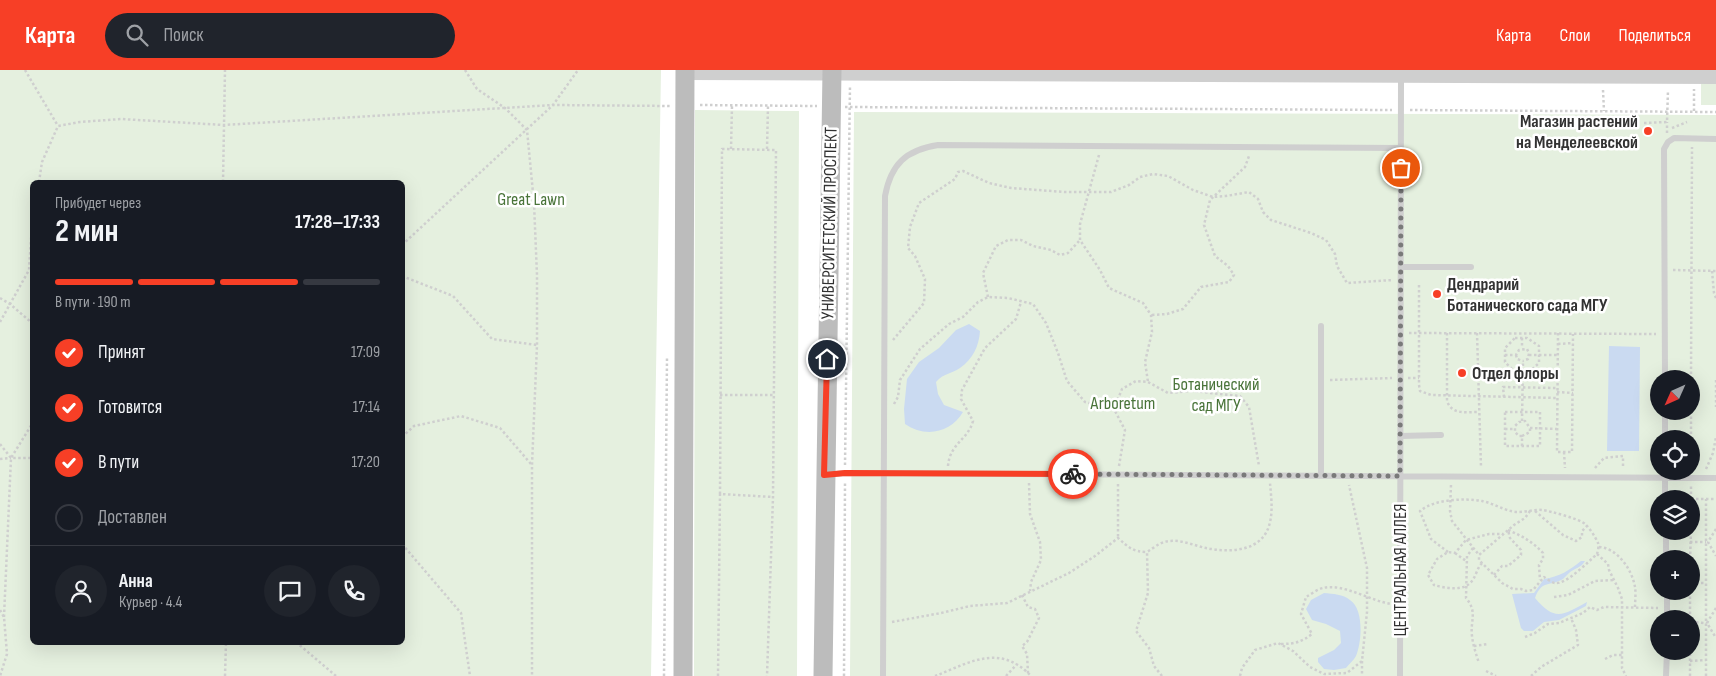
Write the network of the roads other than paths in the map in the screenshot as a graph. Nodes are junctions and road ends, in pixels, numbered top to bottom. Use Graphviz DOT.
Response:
graph roads {
  1 [pos="685,71"];
  2 [pos="838,71"];
  3 [pos="1402,74"];
  4 [pos="1716,76"];
  5 [pos="1716,139"];
  6 [pos="1401,148"];
  7 [pos="1401,267"];
  8 [pos="1471,267"];
  9 [pos="1321,326"];
  10 [pos="1665,370"];
  11 [pos="1400,436"];
  12 [pos="1441,436"];
  13 [pos="884,473"];
  14 [pos="1650,474"];
  15 [pos="824,475"];
  16 [pos="1321,476"];
  17 [pos="1400,476"];
  18 [pos="1700,478"];
  19 [pos="1716,478"];
  20 [pos="1667,660"];
  21 [pos="683,676"];
  22 [pos="823,676"];
  23 [pos="883,676"];
  24 [pos="1400,676"];
  25 [pos="1666,676"];
  1 -- 2 [label="street"];
  1 -- 21 [label="main road"];
  2 -- 3 [label="street"];
  2 -- 15 [label="main road, УНИВЕРСИТЕТСКИЙ ПРОСПЕКТ"];
  3 -- 4 [label="street"];
  3 -- 6 [label="lane, ЦЕНТРАЛЬНАЯ АЛЛЕЯ"];
  5 -- 10 [label="lane"];
  6 -- 7 [label="lane, ЦЕНТРАЛЬНАЯ АЛЛЕЯ"];
  6 -- 13 [label="lane"];
  7 -- 8 [label="lane"];
  7 -- 11 [label="lane, ЦЕНТРАЛЬНАЯ АЛЛЕЯ"];
  9 -- 16 [label="lane"];
  11 -- 12 [label="lane"];
  11 -- 17 [label="lane, ЦЕНТРАЛЬНАЯ АЛЛЕЯ"];
  13 -- 15 [label="lane"];
  13 -- 16 [label="lane"];
  13 -- 23 [label="lane"];
  14 -- 17 [label="lane"];
  15 -- 22 [label="main road, УНИВЕРСИТЕТСКИЙ ПРОСПЕКТ"];
  16 -- 17 [label="lane"];
  17 -- 24 [label="lane, ЦЕНТРАЛЬНАЯ АЛЛЕЯ"];
  18 -- 19 [label="lane"];
  20 -- 25 [label="lane"];
}
